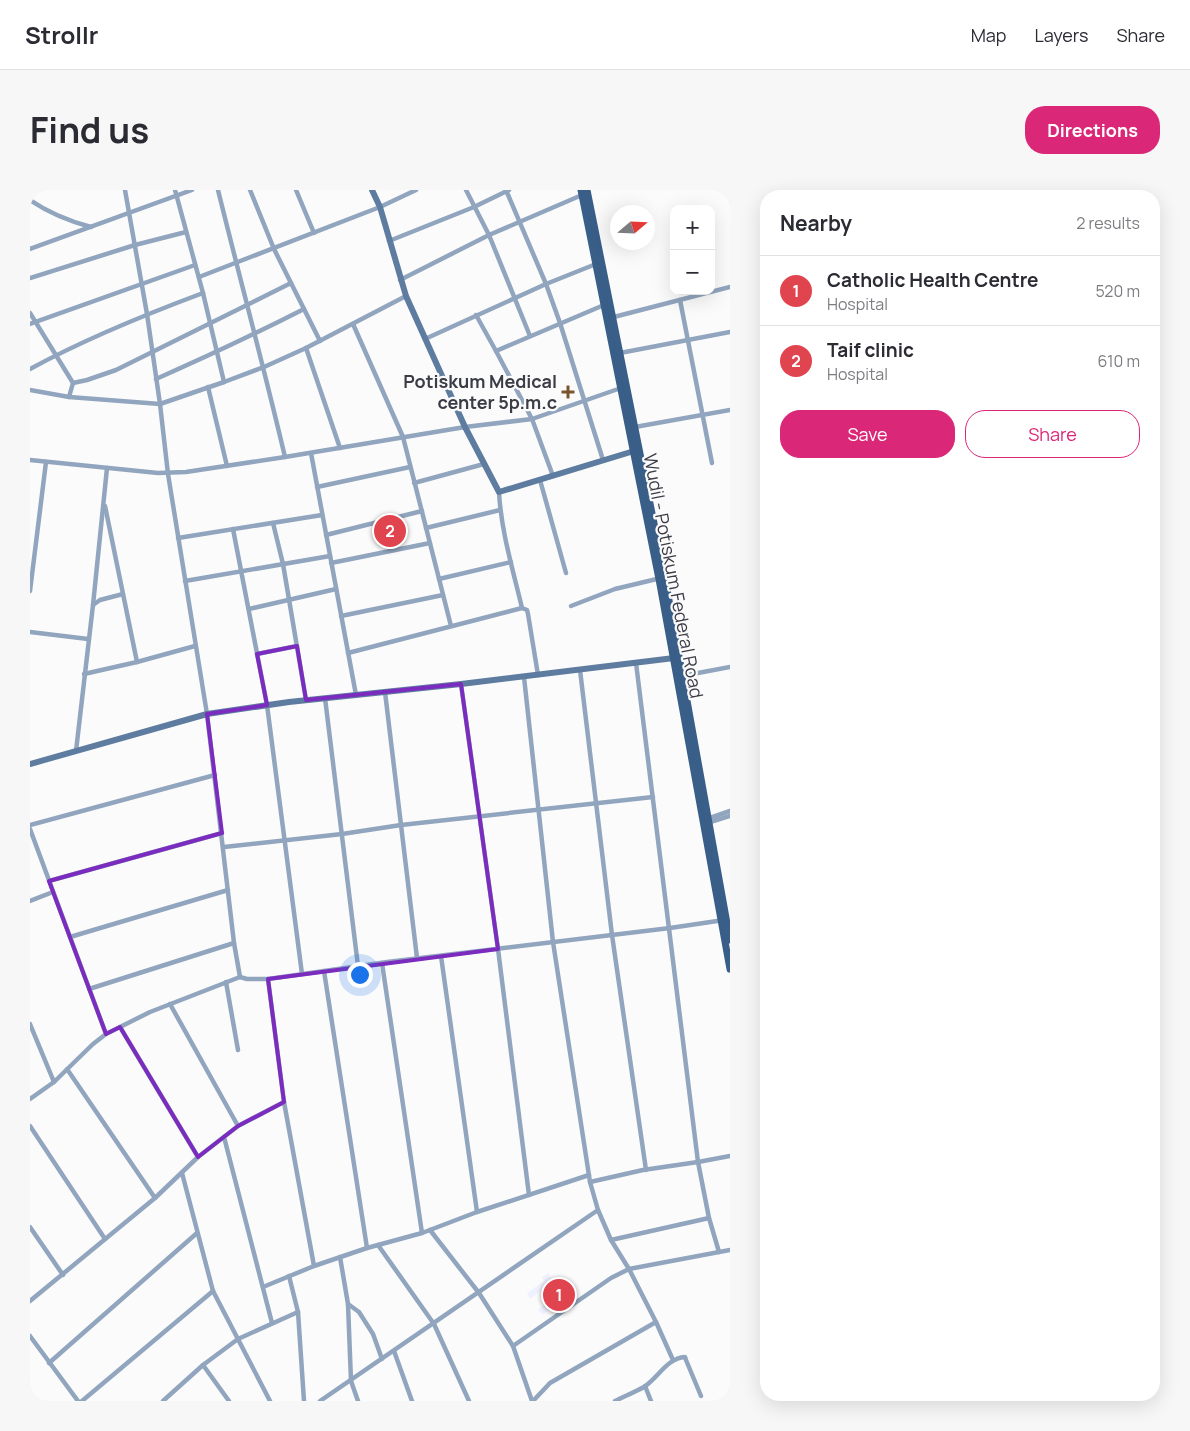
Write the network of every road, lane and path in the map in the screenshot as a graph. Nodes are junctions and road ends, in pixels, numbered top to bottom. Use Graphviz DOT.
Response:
graph roads {
  1 [pos="125,190"];
  2 [pos="176,190"];
  3 [pos="192,190"];
  4 [pos="218,190"];
  5 [pos="250,190"];
  6 [pos="296,190"];
  7 [pos="372,190"];
  8 [pos="416,190"];
  9 [pos="466,190"];
  10 [pos="507,190"];
  11 [pos="583,192"];
  12 [pos="177,196"];
  13 [pos="30,200"];
  14 [pos="380,207"];
  15 [pos="474,207"];
  16 [pos="129,212"];
  17 [pos="519,222"];
  18 [pos="93,227"];
  19 [pos="186,232"];
  20 [pos="314,233"];
  21 [pos="489,235"];
  22 [pos="389,241"];
  23 [pos="135,246"];
  24 [pos="30,249"];
  25 [pos="274,249"];
  26 [pos="236,263"];
  27 [pos="596,264"];
  28 [pos="195,265"];
  29 [pos="198,277"];
  30 [pos="30,278"];
  31 [pos="400,280"];
  32 [pos="142,283"];
  33 [pos="291,283"];
  34 [pos="546,284"];
  35 [pos="730,288"];
  36 [pos="203,293"];
  37 [pos="406,296"];
  38 [pos="514,298"];
  39 [pos="680,300"];
  40 [pos="247,304"];
  41 [pos="604,305"];
  42 [pos="304,309"];
  43 [pos="30,313"];
  44 [pos="147,314"];
  45 [pos="476,315"];
  46 [pos="610,318"];
  47 [pos="33,323"];
  48 [pos="210,323"];
  49 [pos="560,323"];
  50 [pos="353,324"];
  51 [pos="730,332"];
  52 [pos="255,334"];
  53 [pos="530,336"];
  54 [pos="425,339"];
  55 [pos="687,340"];
  56 [pos="320,341"];
  57 [pos="306,348"];
  58 [pos="152,351"];
  59 [pos="496,351"];
  60 [pos="217,352"];
  61 [pos="620,353"];
  62 [pos="56,355"];
  63 [pos="264,367"];
  64 [pos="30,369"];
  65 [pos="156,379"];
  66 [pos="224,382"];
  67 [pos="73,383"];
  68 [pos="208,387"];
  69 [pos="621,388"];
  70 [pos="30,390"];
  71 [pos="69,397"];
  72 [pos="584,402"];
  73 [pos="160,404"];
  74 [pos="730,410"];
  75 [pos="703,415"];
  76 [pos="532,419"];
  77 [pos="466,427"];
  78 [pos="635,427"];
  79 [pos="403,437"];
  80 [pos="340,448"];
  81 [pos="634,452"];
  82 [pos="311,453"];
  83 [pos="285,457"];
  84 [pos="30,460"];
  85 [pos="603,460"];
  86 [pos="46,462"];
  87 [pos="712,462"];
  88 [pos="484,464"];
  89 [pos="227,466"];
  90 [pos="410,466"];
  91 [pos="107,468"];
  92 [pos="168,474"];
  93 [pos="553,476"];
  94 [pos="540,480"];
  95 [pos="414,483"];
  96 [pos="317,487"];
  97 [pos="499,492"];
  98 [pos="103,500"];
  99 [pos="500,510"];
  100 [pos="422,511"];
  101 [pos="322,515"];
  102 [pos="274,523"];
  103 [pos="426,528"];
  104 [pos="233,529"];
  105 [pos="326,535"];
  106 [pos="178,538"];
  107 [pos="430,543"];
  108 [pos="330,556"];
  109 [pos="511,562"];
  110 [pos="332,563"];
  111 [pos="283,564"];
  112 [pos="242,571"];
  113 [pos="566,573"];
  114 [pos="662,578"];
  115 [pos="439,579"];
  116 [pos="185,582"];
  117 [pos="336,589"];
  118 [pos="30,591"];
  119 [pos="123,594"];
  120 [pos="443,595"];
  121 [pos="289,600"];
  122 [pos="93,605"];
  123 [pos="571,606"];
  124 [pos="522,608"];
  125 [pos="249,609"];
  126 [pos="341,616"];
  127 [pos="452,626"];
  128 [pos="30,632"];
  129 [pos="88,639"];
  130 [pos="196,646"];
  131 [pos="297,646"];
  132 [pos="348,653"];
  133 [pos="257,654"];
  134 [pos="674,658"];
  135 [pos="138,662"];
  136 [pos="636,663"];
  137 [pos="730,667"];
  138 [pos="580,670"];
  139 [pos="84,674"];
  140 [pos="538,675"];
  141 [pos="524,676"];
  142 [pos="680,677"];
  143 [pos="461,684"];
  144 [pos="385,692"];
  145 [pos="356,695"];
  146 [pos="325,698"];
  147 [pos="306,700"];
  148 [pos="267,705"];
  149 [pos="207,714"];
  150 [pos="76,751"];
  151 [pos="30,764"];
  152 [pos="215,775"];
  153 [pos="653,797"];
  154 [pos="596,804"];
  155 [pos="539,810"];
  156 [pos="730,812"];
  157 [pos="730,816"];
  158 [pos="479,817"];
  159 [pos="707,821"];
  160 [pos="401,825"];
  161 [pos="30,827"];
  162 [pos="222,832"];
  163 [pos="342,834"];
  164 [pos="284,840"];
  165 [pos="224,847"];
  166 [pos="49,881"];
  167 [pos="228,890"];
  168 [pos="53,892"];
  169 [pos="30,901"];
  170 [pos="724,920"];
  171 [pos="670,928"];
  172 [pos="612,935"];
  173 [pos="70,937"];
  174 [pos="730,940"];
  175 [pos="553,942"];
  176 [pos="234,943"];
  177 [pos="498,949"];
  178 [pos="441,956"];
  179 [pos="417,958"];
  180 [pos="382,963"];
  181 [pos="358,966"];
  182 [pos="730,969"];
  183 [pos="324,971"];
  184 [pos="302,974"];
  185 [pos="240,977"];
  186 [pos="268,978"];
  187 [pos="226,982"];
  188 [pos="89,989"];
  189 [pos="170,1004"];
  190 [pos="30,1024"];
  191 [pos="120,1027"];
  192 [pos="106,1034"];
  193 [pos="238,1050"];
  194 [pos="67,1069"];
  195 [pos="54,1082"];
  196 [pos="30,1099"];
  197 [pos="284,1102"];
  198 [pos="30,1126"];
  199 [pos="238,1126"];
  200 [pos="224,1137"];
  201 [pos="730,1156"];
  202 [pos="198,1157"];
  203 [pos="698,1162"];
  204 [pos="646,1170"];
  205 [pos="182,1173"];
  206 [pos="589,1175"];
  207 [pos="590,1182"];
  208 [pos="530,1195"];
  209 [pos="155,1198"];
  210 [pos="598,1210"];
  211 [pos="477,1212"];
  212 [pos="709,1218"];
  213 [pos="30,1227"];
  214 [pos="430,1230"];
  215 [pos="197,1233"];
  216 [pos="422,1233"];
  217 [pos="105,1239"];
  218 [pos="611,1240"];
  219 [pos="378,1245"];
  220 [pos="367,1248"];
  221 [pos="730,1250"];
  222 [pos="719,1252"];
  223 [pos="340,1257"];
  224 [pos="314,1266"];
  225 [pos="629,1269"];
  226 [pos="63,1275"];
  227 [pos="289,1276"];
  228 [pos="263,1287"];
  229 [pos="213,1291"];
  230 [pos="479,1293"];
  231 [pos="30,1301"];
  232 [pos="348,1304"];
  233 [pos="298,1312"];
  234 [pos="656,1322"];
  235 [pos="272,1323"];
  236 [pos="434,1324"];
  237 [pos="30,1336"];
  238 [pos="238,1339"];
  239 [pos="513,1346"];
  240 [pos="394,1350"];
  241 [pos="382,1359"];
  242 [pos="673,1360"];
  243 [pos="49,1363"];
  244 [pos="204,1365"];
  245 [pos="351,1381"];
  246 [pos="645,1386"];
  247 [pos="701,1396"];
  248 [pos="76,1399"];
  249 [pos="70,1401"];
  250 [pos="82,1401"];
  251 [pos="163,1401"];
  252 [pos="229,1401"];
  253 [pos="270,1401"];
  254 [pos="304,1401"];
  255 [pos="320,1401"];
  256 [pos="358,1401"];
  257 [pos="412,1401"];
  258 [pos="469,1401"];
  259 [pos="533,1401"];
  260 [pos="615,1401"];
  261 [pos="652,1401"];
  1 -- 16 [label="street"];
  2 -- 12 [label="street"];
  3 -- 12 [label="street"];
  4 -- 26 [label="street"];
  5 -- 25 [label="street"];
  6 -- 20 [label="street"];
  7 -- 14 [label="street"];
  8 -- 14 [label="street"];
  9 -- 15 [label="street"];
  10 -- 15 [label="street"];
  10 -- 17 [label="street"];
  11 -- 17 [label="street"];
  11 -- 27 [label="main road, Wudil - Potiskum Federal Road"];
  11 -- 46 [label="main road, Wudil - Potiskum Federal Road"];
  12 -- 16 [label="street"];
  12 -- 19 [label="street"];
  13 -- 18 [label="street"];
  14 -- 20 [label="street"];
  14 -- 22 [label="street"];
  15 -- 21 [label="street"];
  15 -- 22 [label="street"];
  16 -- 18 [label="street"];
  16 -- 23 [label="street"];
  17 -- 21 [label="street"];
  17 -- 34 [label="street"];
  18 -- 24 [label="street"];
  19 -- 23 [label="street"];
  19 -- 28 [label="street"];
  20 -- 25 [label="street"];
  21 -- 31 [label="street"];
  21 -- 38 [label="street"];
  22 -- 31 [label="street"];
  23 -- 30 [label="street"];
  23 -- 32 [label="street"];
  25 -- 26 [label="street"];
  25 -- 33 [label="street"];
  26 -- 29 [label="street"];
  26 -- 40 [label="street"];
  27 -- 34 [label="street"];
  27 -- 41 [label="main road, Wudil - Potiskum Federal Road"];
  28 -- 29 [label="street"];
  28 -- 32 [label="street"];
  29 -- 36 [label="street"];
  31 -- 37 [label="street"];
  32 -- 44 [label="street"];
  32 -- 47 [label="street"];
  33 -- 40 [label="street"];
  33 -- 42 [label="street"];
  34 -- 38 [label="street"];
  34 -- 49 [label="street"];
  35 -- 39 [label="street"];
  36 -- 44 [label="street"];
  36 -- 48 [label="street"];
  37 -- 50 [label="street"];
  37 -- 54 [label="street"];
  38 -- 45 [label="street"];
  38 -- 53 [label="street"];
  39 -- 46 [label="street"];
  39 -- 55 [label="street"];
  40 -- 48 [label="street"];
  40 -- 52 [label="street"];
  41 -- 46 [label="main road, Wudil - Potiskum Federal Road"];
  41 -- 49 [label="street"];
  42 -- 52 [label="street"];
  42 -- 56 [label="street"];
  43 -- 47 [label="street"];
  44 -- 58 [label="street"];
  44 -- 62 [label="street"];
  45 -- 54 [label="street"];
  45 -- 59 [label="street"];
  46 -- 61 [label="main road, Wudil - Potiskum Federal Road"];
  46 -- 69 [label="main road, Wudil - Potiskum Federal Road"];
  47 -- 62 [label="street"];
  48 -- 58 [label="street"];
  48 -- 60 [label="street"];
  49 -- 53 [label="street"];
  49 -- 72 [label="street"];
  50 -- 56 [label="street"];
  50 -- 79 [label="street"];
  51 -- 55 [label="street"];
  52 -- 60 [label="street"];
  52 -- 63 [label="street"];
  53 -- 59 [label="street"];
  54 -- 77 [label="street"];
  55 -- 61 [label="street"];
  55 -- 75 [label="street"];
  56 -- 57 [label="street"];
  57 -- 63 [label="street"];
  57 -- 80 [label="street"];
  58 -- 65 [label="street"];
  58 -- 67 [label="street"];
  59 -- 76 [label="street"];
  60 -- 65 [label="street"];
  60 -- 66 [label="street"];
  61 -- 78 [label="main road, Wudil - Potiskum Federal Road"];
  62 -- 64 [label="street"];
  62 -- 67 [label="street"];
  63 -- 66 [label="street"];
  63 -- 83 [label="street"];
  65 -- 73 [label="street"];
  66 -- 68 [label="street"];
  67 -- 71 [label="street"];
  68 -- 73 [label="street"];
  68 -- 89 [label="street"];
  69 -- 72 [label="street"];
  69 -- 81 [label="main road, Wudil - Potiskum Federal Road"];
  70 -- 71 [label="street"];
  71 -- 73 [label="street"];
  72 -- 76 [label="street"];
  72 -- 85 [label="street"];
  73 -- 92 [label="street"];
  74 -- 75 [label="street"];
  75 -- 78 [label="street"];
  75 -- 87 [label="street"];
  76 -- 77 [label="street"];
  76 -- 93 [label="street"];
  77 -- 79 [label="street"];
  77 -- 88 [label="street"];
  78 -- 114 [label="main road, Wudil - Potiskum Federal Road"];
  79 -- 80 [label="street"];
  79 -- 90 [label="street"];
  80 -- 82 [label="street"];
  81 -- 85 [label="street"];
  81 -- 114 [label="main road, Wudil - Potiskum Federal Road"];
  82 -- 83 [label="street"];
  82 -- 96 [label="street"];
  83 -- 89 [label="street"];
  84 -- 86 [label="street"];
  85 -- 93 [label="street"];
  86 -- 91 [label="street"];
  86 -- 118 [label="street"];
  88 -- 95 [label="street"];
  88 -- 97 [label="street"];
  89 -- 92 [label="street"];
  90 -- 95 [label="street"];
  90 -- 96 [label="street"];
  91 -- 92 [label="street"];
  91 -- 98 [label="street"];
  92 -- 106 [label="street"];
  93 -- 94 [label="street"];
  94 -- 97 [label="street"];
  94 -- 113 [label="street"];
  95 -- 100 [label="street"];
  96 -- 101 [label="street"];
  97 -- 99 [label="street"];
  98 -- 119 [label="street"];
  98 -- 122 [label="street"];
  99 -- 103 [label="street"];
  99 -- 109 [label="street"];
  100 -- 103 [label="street"];
  100 -- 105 [label="street"];
  101 -- 102 [label="street"];
  101 -- 105 [label="street"];
  102 -- 104 [label="street"];
  102 -- 111 [label="street"];
  103 -- 107 [label="street"];
  104 -- 106 [label="street"];
  104 -- 112 [label="street"];
  105 -- 108 [label="street"];
  106 -- 116 [label="street"];
  107 -- 110 [label="street"];
  107 -- 115 [label="street"];
  108 -- 110 [label="street"];
  108 -- 111 [label="street"];
  109 -- 115 [label="street"];
  109 -- 124 [label="street"];
  110 -- 117 [label="street"];
  111 -- 112 [label="street"];
  111 -- 121 [label="street"];
  112 -- 116 [label="street"];
  112 -- 125 [label="street"];
  114 -- 123 [label="street"];
  114 -- 134 [label="main road, Wudil - Potiskum Federal Road"];
  114 -- 142 [label="main road, Wudil - Potiskum Federal Road"];
  115 -- 120 [label="street"];
  116 -- 130 [label="street"];
  117 -- 121 [label="street"];
  117 -- 126 [label="street"];
  119 -- 122 [label="street"];
  119 -- 135 [label="street"];
  120 -- 126 [label="street"];
  120 -- 127 [label="street"];
  121 -- 125 [label="street"];
  121 -- 131 [label="street"];
  122 -- 129 [label="street"];
  124 -- 127 [label="street"];
  124 -- 140 [label="street"];
  125 -- 133 [label="street"];
  126 -- 132 [label="street"];
  127 -- 132 [label="street"];
  128 -- 129 [label="street"];
  129 -- 139 [label="street"];
  130 -- 135 [label="street"];
  130 -- 149 [label="street"];
  131 -- 133 [label="street"];
  131 -- 147 [label="street"];
  132 -- 145 [label="street"];
  133 -- 148 [label="street"];
  134 -- 136 [label="street"];
  134 -- 142 [label="main road, Wudil - Potiskum Federal Road"];
  135 -- 139 [label="street"];
  136 -- 138 [label="street"];
  136 -- 153 [label="street"];
  137 -- 142 [label="street"];
  138 -- 140 [label="street"];
  138 -- 154 [label="street"];
  139 -- 150 [label="street"];
  140 -- 141 [label="street"];
  141 -- 143 [label="street"];
  141 -- 155 [label="street"];
  142 -- 159 [label="main road, Wudil - Potiskum Federal Road"];
  143 -- 144 [label="street"];
  143 -- 158 [label="street"];
  144 -- 145 [label="street"];
  144 -- 160 [label="street"];
  145 -- 146 [label="street"];
  146 -- 147 [label="street"];
  146 -- 163 [label="street"];
  147 -- 148 [label="street"];
  148 -- 149 [label="street"];
  148 -- 164 [label="street"];
  149 -- 150 [label="street"];
  149 -- 152 [label="street"];
  150 -- 151 [label="street"];
  152 -- 161 [label="street"];
  152 -- 162 [label="street"];
  153 -- 154 [label="street"];
  153 -- 171 [label="street"];
  154 -- 155 [label="street"];
  154 -- 172 [label="street"];
  155 -- 158 [label="street"];
  155 -- 175 [label="street"];
  156 -- 159 [label="street"];
  157 -- 159 [label="street"];
  158 -- 160 [label="street"];
  158 -- 177 [label="street"];
  159 -- 170 [label="main road, Wudil - Potiskum Federal Road"];
  160 -- 163 [label="street"];
  160 -- 179 [label="street"];
  161 -- 166 [label="street"];
  162 -- 165 [label="street"];
  162 -- 166 [label="street"];
  163 -- 164 [label="street"];
  163 -- 181 [label="street"];
  164 -- 165 [label="street"];
  164 -- 184 [label="street"];
  165 -- 167 [label="street"];
  166 -- 168 [label="street"];
  167 -- 173 [label="street"];
  167 -- 176 [label="street"];
  168 -- 169 [label="street"];
  168 -- 173 [label="street"];
  170 -- 171 [label="street"];
  170 -- 174 [label="main road, Wudil - Potiskum Federal Road"];
  170 -- 182 [label="main road, Wudil - Potiskum Federal Road"];
  171 -- 172 [label="street"];
  171 -- 203 [label="street"];
  172 -- 175 [label="street"];
  172 -- 204 [label="street"];
  173 -- 188 [label="street"];
  175 -- 177 [label="street"];
  175 -- 206 [label="street"];
  176 -- 185 [label="street"];
  176 -- 188 [label="street"];
  177 -- 178 [label="street"];
  177 -- 208 [label="street"];
  178 -- 179 [label="street"];
  178 -- 211 [label="street"];
  179 -- 180 [label="street"];
  180 -- 181 [label="street"];
  180 -- 216 [label="street"];
  181 -- 183 [label="street"];
  183 -- 184 [label="street"];
  183 -- 220 [label="street"];
  184 -- 186 [label="street"];
  185 -- 186 [label="street"];
  185 -- 187 [label="street"];
  186 -- 197 [label="street"];
  187 -- 189 [label="street"];
  187 -- 193 [label="street"];
  188 -- 192 [label="street"];
  189 -- 191 [label="street"];
  189 -- 199 [label="street"];
  190 -- 195 [label="street"];
  191 -- 192 [label="street"];
  191 -- 202 [label="street"];
  192 -- 194 [label="street"];
  194 -- 195 [label="street"];
  194 -- 209 [label="street"];
  195 -- 196 [label="street"];
  197 -- 199 [label="street"];
  197 -- 224 [label="street"];
  198 -- 217 [label="street"];
  199 -- 200 [label="street"];
  200 -- 202 [label="street"];
  200 -- 228 [label="street"];
  201 -- 203 [label="street"];
  202 -- 205 [label="street"];
  203 -- 204 [label="street"];
  203 -- 212 [label="street"];
  204 -- 207 [label="street"];
  205 -- 209 [label="street"];
  205 -- 215 [label="street"];
  206 -- 207 [label="street"];
  206 -- 208 [label="street"];
  207 -- 210 [label="street"];
  208 -- 211 [label="street"];
  209 -- 217 [label="street"];
  210 -- 218 [label="street"];
  210 -- 230 [label="street"];
  211 -- 214 [label="street"];
  212 -- 218 [label="street"];
  212 -- 222 [label="street"];
  213 -- 226 [label="street"];
  214 -- 216 [label="street"];
  214 -- 230 [label="street"];
  215 -- 229 [label="street"];
  215 -- 243 [label="street"];
  216 -- 219 [label="street"];
  217 -- 226 [label="street"];
  218 -- 225 [label="street"];
  219 -- 220 [label="street"];
  219 -- 236 [label="street"];
  220 -- 223 [label="street"];
  221 -- 222 [label="street"];
  222 -- 225 [label="street"];
  223 -- 224 [label="street"];
  223 -- 232 [label="street"];
  224 -- 227 [label="street"];
  225 -- 234 [label="street"];
  225 -- 239 [label="street"];
  226 -- 231 [label="street"];
  227 -- 228 [label="street"];
  227 -- 233 [label="street"];
  228 -- 235 [label="street"];
  229 -- 238 [label="street"];
  229 -- 250 [label="street"];
  230 -- 236 [label="street"];
  230 -- 239 [label="street"];
  232 -- 241 [label="street"];
  232 -- 245 [label="street"];
  233 -- 235 [label="street"];
  233 -- 254 [label="street"];
  234 -- 242 [label="street"];
  234 -- 259 [label="street"];
  235 -- 238 [label="street"];
  236 -- 240 [label="street"];
  236 -- 258 [label="street"];
  237 -- 243 [label="street"];
  238 -- 244 [label="street"];
  238 -- 253 [label="street"];
  239 -- 259 [label="street"];
  240 -- 241 [label="street"];
  240 -- 257 [label="street"];
  241 -- 245 [label="street"];
  242 -- 246 [label="street"];
  242 -- 247 [label="street"];
  243 -- 248 [label="street"];
  244 -- 251 [label="street"];
  244 -- 252 [label="street"];
  245 -- 255 [label="street"];
  245 -- 256 [label="street"];
  246 -- 260 [label="street"];
  246 -- 261 [label="street"];
  248 -- 249 [label="street"];
}
